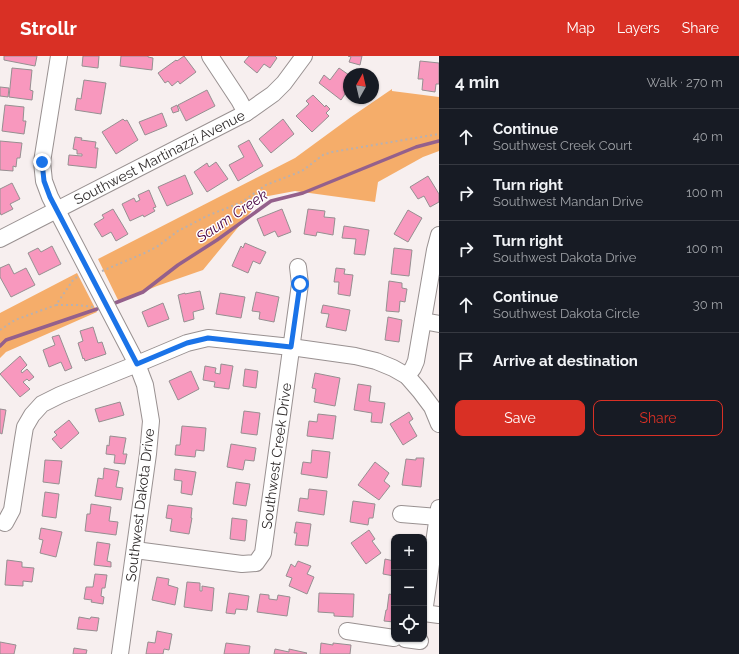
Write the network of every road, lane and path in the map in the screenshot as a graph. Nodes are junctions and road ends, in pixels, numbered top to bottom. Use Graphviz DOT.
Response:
graph roads {
  1 [pos="59,56"];
  2 [pos="210,56"];
  3 [pos="304,56"];
  4 [pos="246,113"];
  5 [pos="439,134"];
  6 [pos="57,210"];
  7 [pos="439,235"];
  8 [pos="0,239"];
  9 [pos="298,267"];
  10 [pos="81,273"];
  11 [pos="99,273"];
  12 [pos="104,303"];
  13 [pos="56,305"];
  14 [pos="423,321"];
  15 [pos="439,324"];
  16 [pos="0,330"];
  17 [pos="291,347"];
  18 [pos="137,364"];
  19 [pos="407,376"];
  20 [pos="439,424"];
  21 [pos="438,513"];
  22 [pos="401,514"];
  23 [pos="5,523"];
  24 [pos="134,550"];
  25 [pos="425,606"];
  26 [pos="427,614"];
  27 [pos="439,616"];
  28 [pos="347,631"];
  29 [pos="391,638"];
  30 [pos="120,654"];
  1 -- 6 [label="street, Southwest Dakota Drive"];
  2 -- 4 [label="street"];
  3 -- 4 [label="street, Southwest Martinazzi Avenue"];
  4 -- 6 [label="street, Southwest Martinazzi Avenue"];
  5 -- 11 [label="path"];
  6 -- 8 [label="street, Southwest Martinazzi Avenue"];
  6 -- 12 [label="street, Southwest Dakota Drive"];
  7 -- 14 [label="street"];
  9 -- 17 [label="street, Southwest Creek Drive"];
  10 -- 13 [label="path"];
  12 -- 13 [label="path"];
  12 -- 18 [label="street, Southwest Dakota Drive"];
  13 -- 16 [label="path"];
  14 -- 15 [label="street"];
  14 -- 19 [label="street"];
  17 -- 18 [label="street"];
  17 -- 19 [label="street"];
  17 -- 24 [label="street, Southwest Creek Drive"];
  18 -- 23 [label="street"];
  18 -- 24 [label="street, Southwest Dakota Drive"];
  19 -- 20 [label="street"];
  21 -- 22 [label="street"];
  21 -- 25 [label="street"];
  24 -- 30 [label="street, Southwest Dakota Drive"];
  26 -- 27 [label="street"];
  28 -- 29 [label="street"];
}
